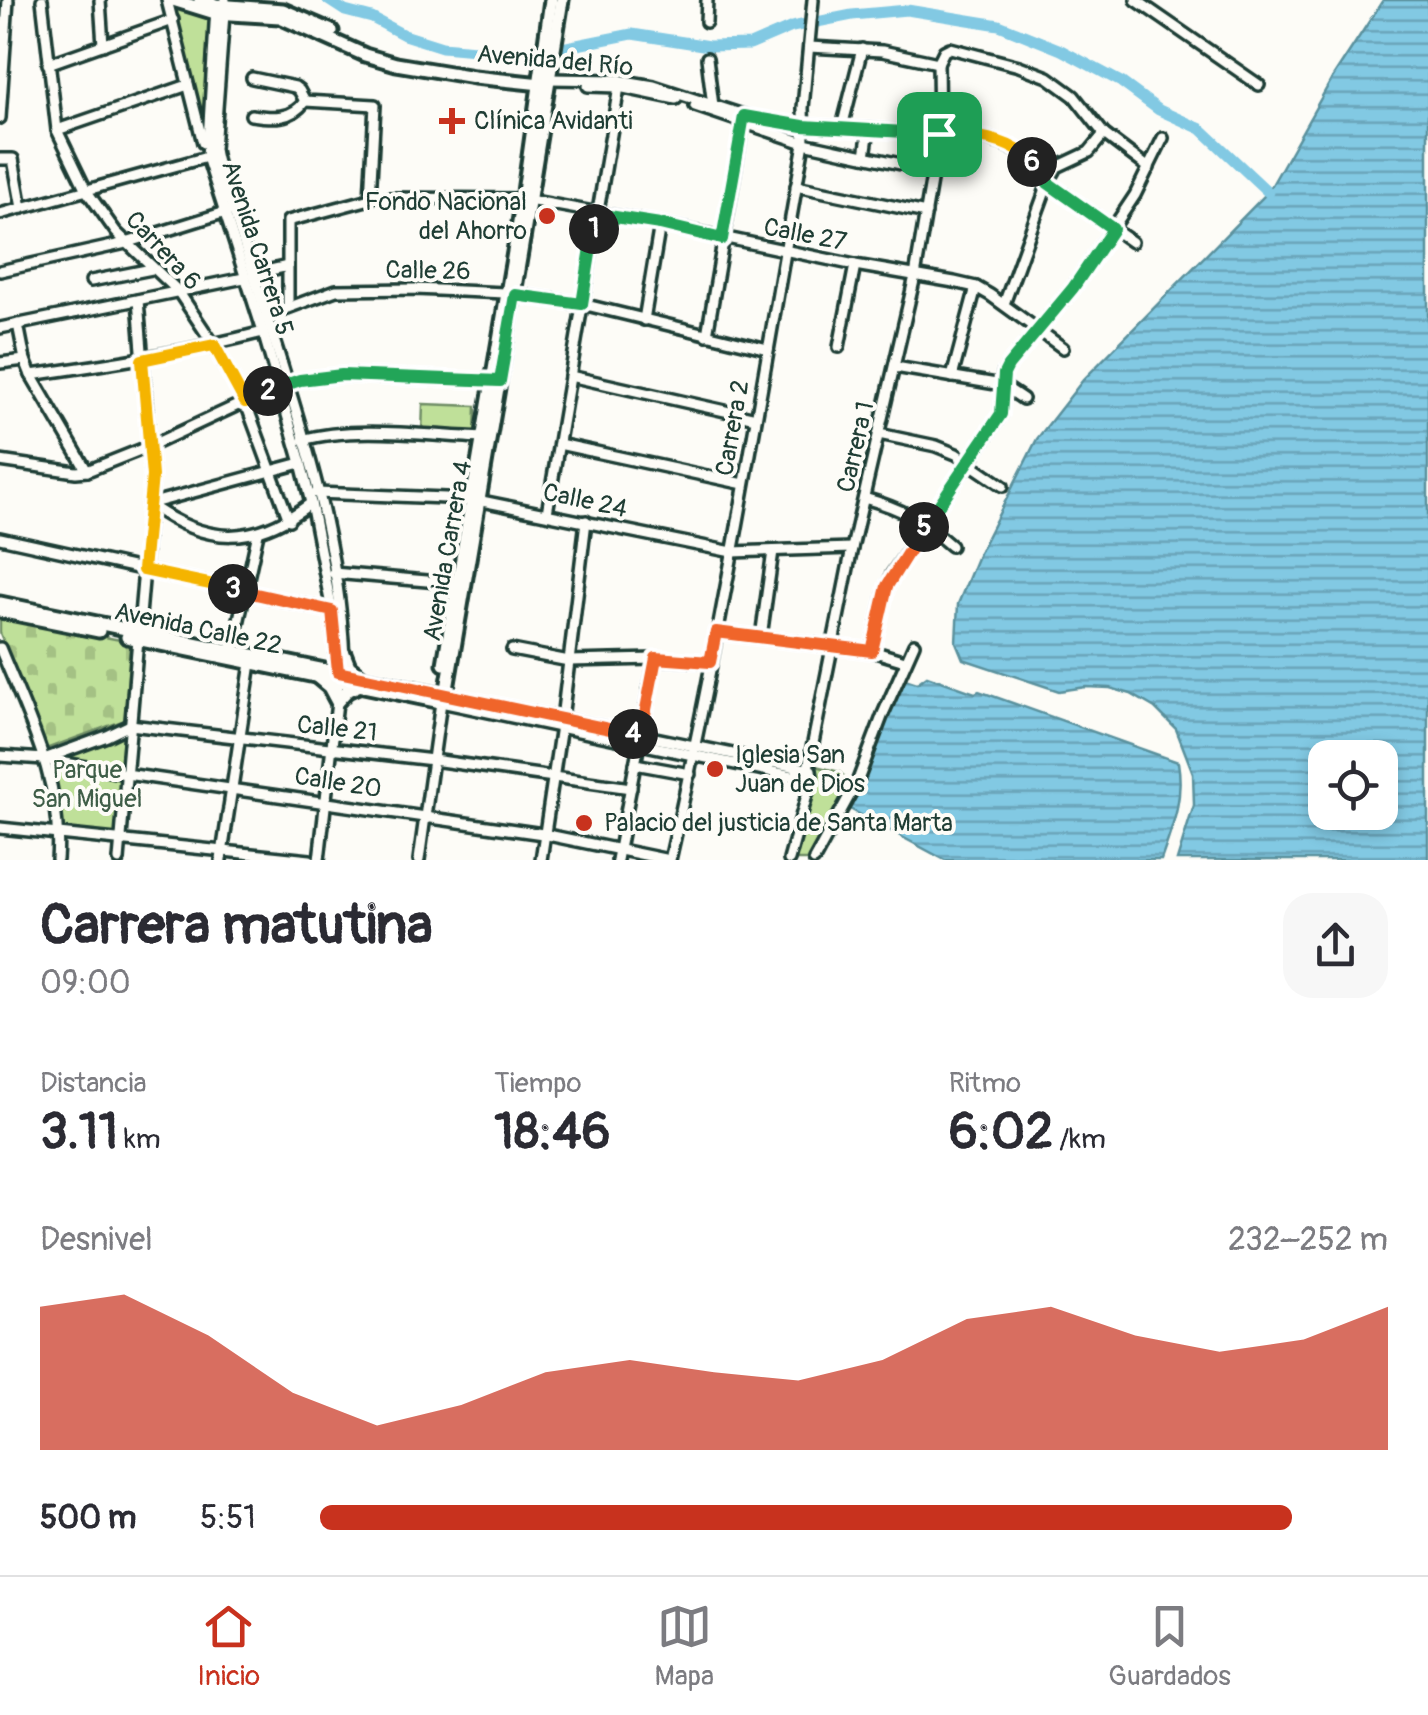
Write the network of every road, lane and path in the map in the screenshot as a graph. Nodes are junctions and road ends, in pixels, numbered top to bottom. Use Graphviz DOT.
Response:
graph roads {
  1 [pos="8,0"];
  2 [pos="42,0"];
  3 [pos="100,0"];
  4 [pos="170,0"];
  5 [pos="200,0"];
  6 [pos="553,0"];
  7 [pos="707,0"];
  8 [pos="813,0"];
  9 [pos="1136,0"];
  10 [pos="220,6"];
  11 [pos="173,20"];
  12 [pos="4,22"];
  13 [pos="706,22"];
  14 [pos="103,45"];
  15 [pos="809,46"];
  16 [pos="862,49"];
  17 [pos="707,58"];
  18 [pos="2,61"];
  19 [pos="938,62"];
  20 [pos="48,64"];
  21 [pos="252,78"];
  22 [pos="543,81"];
  23 [pos="188,85"];
  24 [pos="1259,85"];
  25 [pos="620,87"];
  26 [pos="305,101"];
  27 [pos="713,106"];
  28 [pos="250,115"];
  29 [pos="0,118"];
  30 [pos="744,120"];
  31 [pos="803,126"];
  32 [pos="842,127"];
  33 [pos="57,130"];
  34 [pos="869,130"];
  35 [pos="939,134"];
  36 [pos="1104,134"];
  37 [pos="1163,138"];
  38 [pos="804,143"];
  39 [pos="865,156"];
  40 [pos="207,157"];
  41 [pos="0,159"];
  42 [pos="1150,168"];
  43 [pos="933,171"];
  44 [pos="1048,183"];
  45 [pos="796,186"];
  46 [pos="86,190"];
  47 [pos="384,198"];
  48 [pos="527,200"];
  49 [pos="22,208"];
  50 [pos="229,211"];
  51 [pos="926,213"];
  52 [pos="0,214"];
  53 [pos="596,214"];
  54 [pos="660,224"];
  55 [pos="1113,229"];
  56 [pos="722,239"];
  57 [pos="1132,242"];
  58 [pos="126,243"];
  59 [pos="785,251"];
  60 [pos="855,265"];
  61 [pos="288,266"];
  62 [pos="152,269"];
  63 [pos="0,271"];
  64 [pos="249,276"];
  65 [pos="914,276"];
  66 [pos="91,281"];
  67 [pos="976,287"];
  68 [pos="178,292"];
  69 [pos="510,294"];
  70 [pos="138,300"];
  71 [pos="582,304"];
  72 [pos="1004,304"];
  73 [pos="288,307"];
  74 [pos="266,316"];
  75 [pos="644,320"];
  76 [pos="18,324"];
  77 [pos="0,328"];
  78 [pos="1038,331"];
  79 [pos="262,332"];
  80 [pos="707,335"];
  81 [pos="214,345"];
  82 [pos="840,348"];
  83 [pos="1063,348"];
  84 [pos="768,349"];
  85 [pos="25,360"];
  86 [pos="142,360"];
  87 [pos="0,362"];
  88 [pos="896,367"];
  89 [pos="31,375"];
  90 [pos="570,376"];
  91 [pos="952,378"];
  92 [pos="496,381"];
  93 [pos="282,385"];
  94 [pos="1002,385"];
  95 [pos="1023,399"];
  96 [pos="245,402"];
  97 [pos="756,418"];
  98 [pos="878,434"];
  99 [pos="482,438"];
  100 [pos="302,440"];
  101 [pos="558,444"];
  102 [pos="150,446"];
  103 [pos="968,460"];
  104 [pos="0,462"];
  105 [pos="301,462"];
  106 [pos="86,471"];
  107 [pos="272,471"];
  108 [pos="744,484"];
  109 [pos="1003,486"];
  110 [pos="313,496"];
  111 [pos="864,498"];
  112 [pos="476,500"];
  113 [pos="149,504"];
  114 [pos="547,513"];
  115 [pos="289,520"];
  116 [pos="586,522"];
  117 [pos="926,524"];
  118 [pos="258,532"];
  119 [pos="0,538"];
  120 [pos="951,546"];
  121 [pos="852,548"];
  122 [pos="773,550"];
  123 [pos="732,552"];
  124 [pos="143,570"];
  125 [pos="331,572"];
  126 [pos="461,584"];
  127 [pos="245,592"];
  128 [pos="0,603"];
  129 [pos="0,611"];
  130 [pos="332,611"];
  131 [pos="716,632"];
  132 [pos="137,635"];
  133 [pos="761,637"];
  134 [pos="914,644"];
  135 [pos="833,646"];
  136 [pos="0,648"];
  137 [pos="512,650"];
  138 [pos="232,651"];
  139 [pos="872,651"];
  140 [pos="340,654"];
  141 [pos="656,658"];
  142 [pos="569,661"];
  143 [pos="905,661"];
  144 [pos="710,662"];
  145 [pos="251,663"];
  146 [pos="318,672"];
  147 [pos="341,677"];
  148 [pos="362,682"];
  149 [pos="442,697"];
  150 [pos="337,702"];
  151 [pos="561,723"];
  152 [pos="130,725"];
  153 [pos="239,739"];
  154 [pos="640,740"];
  155 [pos="332,749"];
  156 [pos="694,751"];
  157 [pos="0,756"];
  158 [pos="44,759"];
  159 [pos="433,760"];
  160 [pos="636,764"];
  161 [pos="802,771"];
  162 [pos="126,774"];
  163 [pos="690,774"];
  164 [pos="552,778"];
  165 [pos="232,788"];
  166 [pos="631,788"];
  167 [pos="326,801"];
  168 [pos="425,816"];
  169 [pos="0,828"];
  170 [pos="59,834"];
  171 [pos="543,834"];
  172 [pos="120,840"];
  173 [pos="620,848"];
  174 [pos="222,855"];
  175 [pos="57,860"];
  176 [pos="118,860"];
  177 [pos="310,860"];
  178 [pos="319,860"];
  179 [pos="419,860"];
  180 [pos="541,860"];
  181 [pos="617,860"];
  182 [pos="670,860"];
  183 [pos="789,860"];
  184 [pos="814,860"];
  1 -- 12 [label="street"];
  2 -- 20 [label="street, Carrera 6"];
  3 -- 14 [label="street"];
  4 -- 10 [label="main road, Avenida del Río"];
  4 -- 11 [label="street"];
  5 -- 10 [label="main road, Avenida del Río"];
  6 -- 22 [label="main road, Avenida Carrera 4"];
  7 -- 13 [label="street"];
  8 -- 15 [label="street, Carrera 2"];
  9 -- 24 [label="street"];
  10 -- 22 [label="main road, Avenida del Río"];
  10 -- 40 [label="street, Avenida Carrera 5"];
  10 -- 50 [label="street, Avenida Carrera 5"];
  11 -- 14 [label="street"];
  11 -- 23 [label="street"];
  12 -- 18 [label="street"];
  14 -- 20 [label="street"];
  15 -- 16 [label="street"];
  15 -- 31 [label="street, Carrera 2"];
  16 -- 19 [label="street"];
  16 -- 32 [label="street"];
  17 -- 27 [label="street"];
  18 -- 29 [label="street"];
  19 -- 35 [label="street, Carrera 1"];
  19 -- 36 [label="street"];
  20 -- 33 [label="street, Carrera 6"];
  21 -- 26 [label="street"];
  22 -- 25 [label="street, Avenida del Río"];
  22 -- 27 [label="street, Avenida del Río"];
  22 -- 48 [label="main road, Avenida Carrera 4"];
  23 -- 33 [label="street"];
  23 -- 40 [label="street"];
  25 -- 30 [label="street, Avenida del Río"];
  25 -- 53 [label="street"];
  26 -- 28 [label="street"];
  26 -- 61 [label="street"];
  27 -- 30 [label="street, Avenida del Río"];
  30 -- 31 [label="street, Avenida del Río"];
  30 -- 38 [label="street, Avenida del Río"];
  30 -- 56 [label="street"];
  31 -- 32 [label="street, Avenida del Río"];
  31 -- 38 [label="street, Carrera 2"];
  32 -- 34 [label="street, Avenida del Río"];
  33 -- 46 [label="street, Carrera 6"];
  34 -- 35 [label="street, Avenida del Río"];
  34 -- 39 [label="street"];
  35 -- 43 [label="street, Carrera 1"];
  35 -- 44 [label="street, Avenida del Río"];
  36 -- 42 [label="street"];
  36 -- 44 [label="street"];
  37 -- 42 [label="street"];
  38 -- 39 [label="street, Avenida del Río"];
  38 -- 45 [label="street, Carrera 2"];
  39 -- 43 [label="street, Avenida del Río"];
  40 -- 46 [label="street"];
  40 -- 50 [label="street, Avenida Carrera 5"];
  41 -- 49 [label="street"];
  42 -- 55 [label="street"];
  43 -- 51 [label="street, Carrera 1"];
  44 -- 55 [label="street, Avenida del Río"];
  44 -- 72 [label="street"];
  45 -- 51 [label="street"];
  45 -- 59 [label="street, Carrera 2"];
  46 -- 49 [label="street"];
  46 -- 58 [label="street, Carrera 6"];
  47 -- 48 [label="street, Calle 27"];
  48 -- 53 [label="street, Calle 27"];
  48 -- 69 [label="main road, Avenida Carrera 4"];
  49 -- 52 [label="street"];
  50 -- 58 [label="street"];
  50 -- 64 [label="street, Avenida Carrera 5"];
  51 -- 65 [label="street, Carrera 1"];
  53 -- 54 [label="street, Calle 27"];
  53 -- 71 [label="street"];
  54 -- 56 [label="street, Calle 27"];
  54 -- 75 [label="street"];
  55 -- 57 [label="street, Avenida del Río"];
  55 -- 78 [label="street"];
  56 -- 59 [label="street, Calle 27"];
  56 -- 80 [label="street"];
  58 -- 62 [label="street, Carrera 6"];
  58 -- 63 [label="street"];
  59 -- 60 [label="street, Calle 27"];
  59 -- 84 [label="street, Carrera 2"];
  60 -- 65 [label="street, Calle 27"];
  60 -- 82 [label="street"];
  61 -- 64 [label="street"];
  61 -- 73 [label="street"];
  62 -- 66 [label="street"];
  62 -- 68 [label="street, Carrera 6"];
  64 -- 68 [label="street"];
  64 -- 74 [label="street, Avenida Carrera 5"];
  64 -- 79 [label="street, Avenida Carrera 5"];
  65 -- 67 [label="street, Calle 27"];
  65 -- 88 [label="street, Carrera 1"];
  67 -- 72 [label="street, Calle 27"];
  67 -- 91 [label="street"];
  68 -- 70 [label="street"];
  68 -- 81 [label="street, Carrera 6"];
  69 -- 71 [label="street, Calle 26"];
  69 -- 73 [label="street, Calle 26"];
  69 -- 92 [label="main road, Avenida Carrera 4"];
  70 -- 76 [label="street"];
  70 -- 86 [label="street"];
  71 -- 75 [label="street, Calle 26"];
  71 -- 90 [label="street"];
  72 -- 78 [label="street, Calle 27"];
  73 -- 74 [label="street, Calle 26"];
  74 -- 93 [label="street, Avenida Carrera 5"];
  75 -- 80 [label="street, Calle 26"];
  76 -- 77 [label="street"];
  76 -- 85 [label="street"];
  78 -- 83 [label="street, Calle 27"];
  78 -- 94 [label="street"];
  79 -- 81 [label="street"];
  79 -- 93 [label="street, Avenida Carrera 5"];
  80 -- 84 [label="street, Calle 26"];
  81 -- 86 [label="street"];
  81 -- 96 [label="street, Carrera 6"];
  84 -- 97 [label="street, Carrera 2"];
  85 -- 87 [label="street"];
  85 -- 89 [label="street"];
  86 -- 89 [label="street"];
  86 -- 102 [label="street"];
  88 -- 91 [label="street"];
  88 -- 98 [label="street, Carrera 1"];
  89 -- 106 [label="street"];
  90 -- 97 [label="street"];
  90 -- 101 [label="street"];
  91 -- 94 [label="street"];
  92 -- 93 [label="street"];
  92 -- 99 [label="main road, Avenida Carrera 4"];
  92 -- 112 [label="main road, Avenida Carrera 4"];
  93 -- 96 [label="street"];
  93 -- 100 [label="street, Avenida Carrera 5"];
  93 -- 105 [label="street, Avenida Carrera 5"];
  94 -- 95 [label="street"];
  94 -- 103 [label="street"];
  96 -- 102 [label="street"];
  96 -- 107 [label="street, Carrera 6"];
  97 -- 108 [label="street, Carrera 2"];
  98 -- 103 [label="street"];
  98 -- 111 [label="street, Carrera 1"];
  99 -- 100 [label="street"];
  99 -- 112 [label="main road, Avenida Carrera 4"];
  100 -- 110 [label="street, Avenida Carrera 5"];
  101 -- 108 [label="street"];
  101 -- 114 [label="street"];
  102 -- 106 [label="street"];
  102 -- 113 [label="street"];
  103 -- 109 [label="street"];
  103 -- 117 [label="street"];
  104 -- 106 [label="street"];
  105 -- 107 [label="street"];
  105 -- 110 [label="street, Avenida Carrera 5"];
  107 -- 113 [label="street"];
  107 -- 115 [label="street, Carrera 6"];
  108 -- 123 [label="street, Carrera 2"];
  110 -- 112 [label="street, Calle 24"];
  110 -- 115 [label="street"];
  110 -- 125 [label="street, Avenida Carrera 5"];
  111 -- 117 [label="street"];
  111 -- 121 [label="street, Carrera 1"];
  112 -- 114 [label="street, Calle 24"];
  112 -- 126 [label="main road, Avenida Carrera 4"];
  113 -- 118 [label="street"];
  113 -- 124 [label="street"];
  114 -- 116 [label="street, Calle 24"];
  115 -- 118 [label="street"];
  116 -- 123 [label="street, Calle 24"];
  116 -- 142 [label="street"];
  117 -- 120 [label="street"];
  117 -- 139 [label="street"];
  118 -- 127 [label="street"];
  119 -- 124 [label="street"];
  121 -- 122 [label="street, Calle 24"];
  121 -- 135 [label="street, Carrera 1"];
  122 -- 123 [label="street, Calle 24"];
  122 -- 133 [label="street"];
  123 -- 131 [label="street, Carrera 2"];
  124 -- 127 [label="street"];
  124 -- 132 [label="street"];
  125 -- 126 [label="street"];
  125 -- 130 [label="street, Avenida Carrera 5"];
  125 -- 140 [label="street, Avenida Carrera 5"];
  126 -- 149 [label="main road, Avenida Carrera 4"];
  127 -- 130 [label="street"];
  127 -- 138 [label="street"];
  128 -- 132 [label="main road, Avenida Calle 22"];
  129 -- 132 [label="main road, Avenida Calle 22"];
  130 -- 140 [label="street, Avenida Carrera 5"];
  131 -- 133 [label="street"];
  131 -- 144 [label="street, Carrera 2"];
  132 -- 138 [label="main road, Avenida Calle 22"];
  132 -- 145 [label="main road, Avenida Calle 22"];
  132 -- 152 [label="street"];
  133 -- 135 [label="street"];
  134 -- 143 [label="street"];
  135 -- 139 [label="street"];
  135 -- 161 [label="street, Carrera 1"];
  136 -- 158 [label="street"];
  137 -- 142 [label="street"];
  138 -- 146 [label="main road, Avenida Calle 22"];
  139 -- 143 [label="street"];
  140 -- 146 [label="main road"];
  140 -- 147 [label="street, Avenida Carrera 5"];
  140 -- 148 [label="main road"];
  141 -- 142 [label="street"];
  141 -- 144 [label="street"];
  141 -- 154 [label="street"];
  142 -- 151 [label="street"];
  143 -- 184 [label="street"];
  144 -- 156 [label="street, Carrera 2"];
  145 -- 146 [label="main road, Avenida Calle 22"];
  145 -- 153 [label="street"];
  146 -- 147 [label="main road, Avenida Calle 22"];
  146 -- 150 [label="main road"];
  147 -- 148 [label="main road, Avenida Calle 22"];
  147 -- 150 [label="street, Avenida Carrera 5"];
  148 -- 149 [label="main road, Avenida Calle 22"];
  148 -- 150 [label="main road"];
  149 -- 151 [label="street, Avenida Calle 22"];
  149 -- 159 [label="street"];
  150 -- 155 [label="street, Avenida Carrera 5"];
  151 -- 154 [label="street, Avenida Calle 22"];
  151 -- 164 [label="street"];
  152 -- 153 [label="street, Calle 21"];
  152 -- 158 [label="street, Calle 21"];
  152 -- 162 [label="street"];
  153 -- 155 [label="street, Calle 21"];
  153 -- 165 [label="street"];
  154 -- 156 [label="street, Avenida Calle 22"];
  154 -- 160 [label="street"];
  155 -- 159 [label="street, Calle 21"];
  155 -- 167 [label="street, Avenida Carrera 5"];
  156 -- 161 [label="street, Avenida Calle 22"];
  156 -- 163 [label="street, Carrera 2"];
  157 -- 158 [label="street, Calle 20"];
  158 -- 162 [label="street, Calle 20"];
  158 -- 170 [label="street"];
  159 -- 164 [label="street, Calle 21"];
  159 -- 168 [label="street"];
  160 -- 163 [label="street"];
  160 -- 166 [label="street"];
  161 -- 183 [label="street, Carrera 1"];
  162 -- 165 [label="street, Calle 20"];
  162 -- 172 [label="street"];
  163 -- 182 [label="street, Carrera 2"];
  164 -- 166 [label="street, Calle 21"];
  164 -- 171 [label="street"];
  165 -- 167 [label="street, Calle 20"];
  165 -- 174 [label="street"];
  166 -- 173 [label="street"];
  167 -- 168 [label="street, Calle 20"];
  167 -- 178 [label="street, Avenida Carrera 5"];
  168 -- 171 [label="street, Calle 20"];
  168 -- 179 [label="street"];
  169 -- 170 [label="street"];
  170 -- 172 [label="street"];
  170 -- 175 [label="street"];
  171 -- 173 [label="street, Calle 20"];
  171 -- 180 [label="street"];
  172 -- 174 [label="street"];
  172 -- 176 [label="street"];
  173 -- 181 [label="street"];
  173 -- 182 [label="street, Calle 20"];
  174 -- 177 [label="street"];
}
